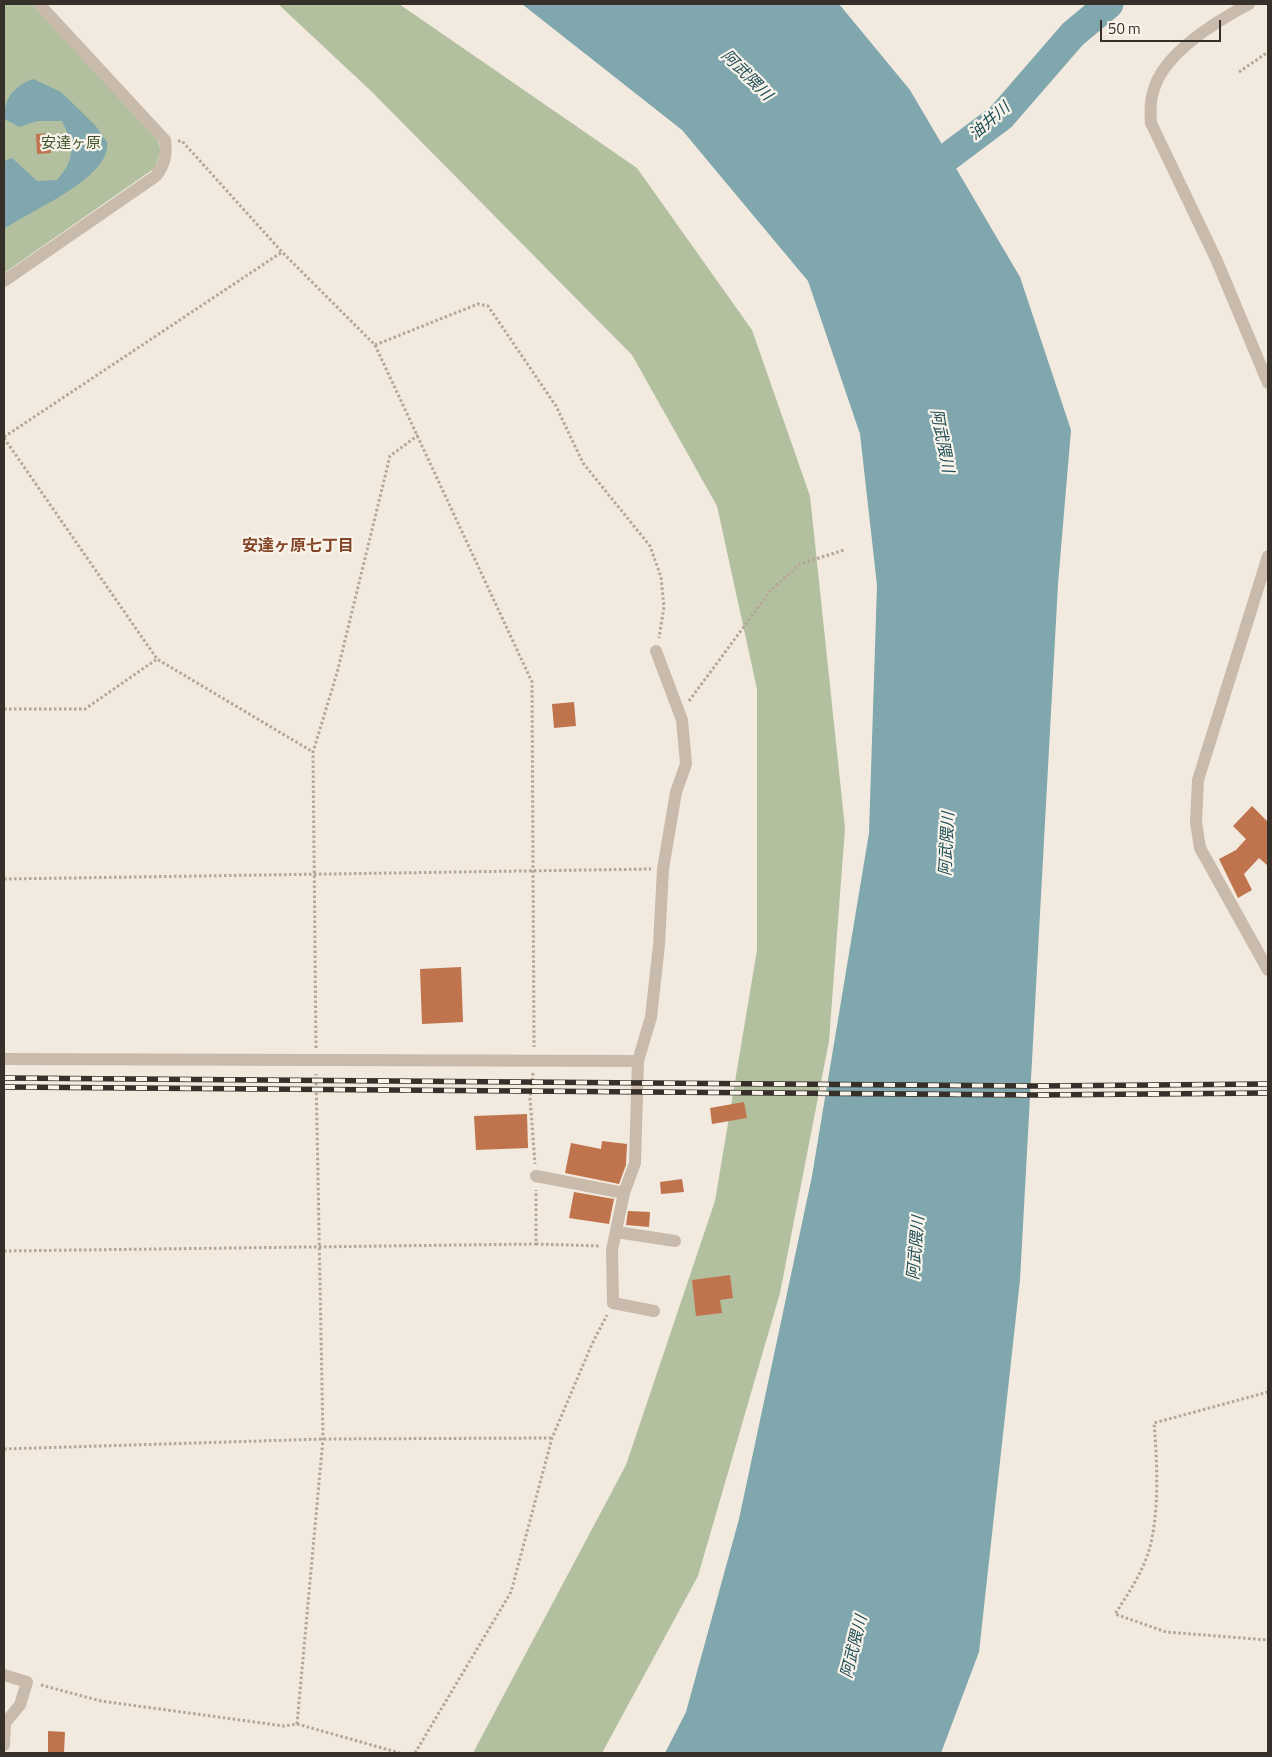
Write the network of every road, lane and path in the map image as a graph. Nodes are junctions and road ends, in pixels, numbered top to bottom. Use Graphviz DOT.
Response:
graph roads {
  1 [pos="39,4"];
  2 [pos="1249,4"];
  3 [pos="1268,52"];
  4 [pos="1239,72"];
  5 [pos="165,140"];
  6 [pos="282,252"];
  7 [pos="4,281"];
  8 [pos="375,345"];
  9 [pos="1268,383"];
  10 [pos="4,437"];
  11 [pos="844,550"];
  12 [pos="1268,556"];
  13 [pos="656,651"];
  14 [pos="157,659"];
  15 [pos="4,710"];
  16 [pos="680,714"];
  17 [pos="312,752"];
  18 [pos="663,869"];
  19 [pos="533,870"];
  20 [pos="4,879"];
  21 [pos="1268,970"];
  22 [pos="4,1059"];
  23 [pos="534,1060"];
  24 [pos="638,1060"];
  25 [pos="536,1176"];
  26 [pos="624,1193"];
  27 [pos="616,1232"];
  28 [pos="675,1241"];
  29 [pos="536,1244"];
  30 [pos="613,1246"];
  31 [pos="4,1251"];
  32 [pos="612,1303"];
  33 [pos="654,1311"];
  34 [pos="1268,1392"];
  35 [pos="552,1438"];
  36 [pos="4,1449"];
  37 [pos="1268,1640"];
  38 [pos="4,1675"];
  39 [pos="27,1682"];
  40 [pos="4,1724"];
  41 [pos="4,1745"];
  42 [pos="400,1753"];
  43 [pos="415,1753"];
  1 -- 5 [label="street"];
  2 -- 9 [label="street"];
  3 -- 4 [label="path"];
  5 -- 6 [label="path"];
  5 -- 7 [label="street"];
  6 -- 8 [label="path"];
  6 -- 10 [label="path"];
  8 -- 13 [label="path"];
  8 -- 19 [label="path"];
  10 -- 14 [label="path"];
  11 -- 16 [label="path"];
  12 -- 21 [label="street"];
  13 -- 16 [label="street"];
  14 -- 15 [label="path"];
  14 -- 17 [label="path"];
  16 -- 18 [label="street"];
  18 -- 19 [label="path"];
  18 -- 24 [label="street"];
  19 -- 20 [label="path"];
  19 -- 23 [label="path"];
  22 -- 23 [label="street"];
  23 -- 24 [label="street"];
  23 -- 25 [label="path"];
  24 -- 26 [label="street"];
  25 -- 26 [label="street"];
  25 -- 29 [label="path"];
  26 -- 27 [label="street"];
  27 -- 28 [label="street"];
  27 -- 30 [label="street"];
  29 -- 30 [label="path"];
  29 -- 31 [label="path"];
  30 -- 32 [label="street"];
  32 -- 33 [label="street"];
  32 -- 35 [label="path"];
  34 -- 37 [label="path"];
  35 -- 36 [label="path"];
  35 -- 43 [label="path"];
  38 -- 39 [label="street"];
  39 -- 40 [label="street"];
  39 -- 42 [label="path"];
  40 -- 41 [label="street"];
}
